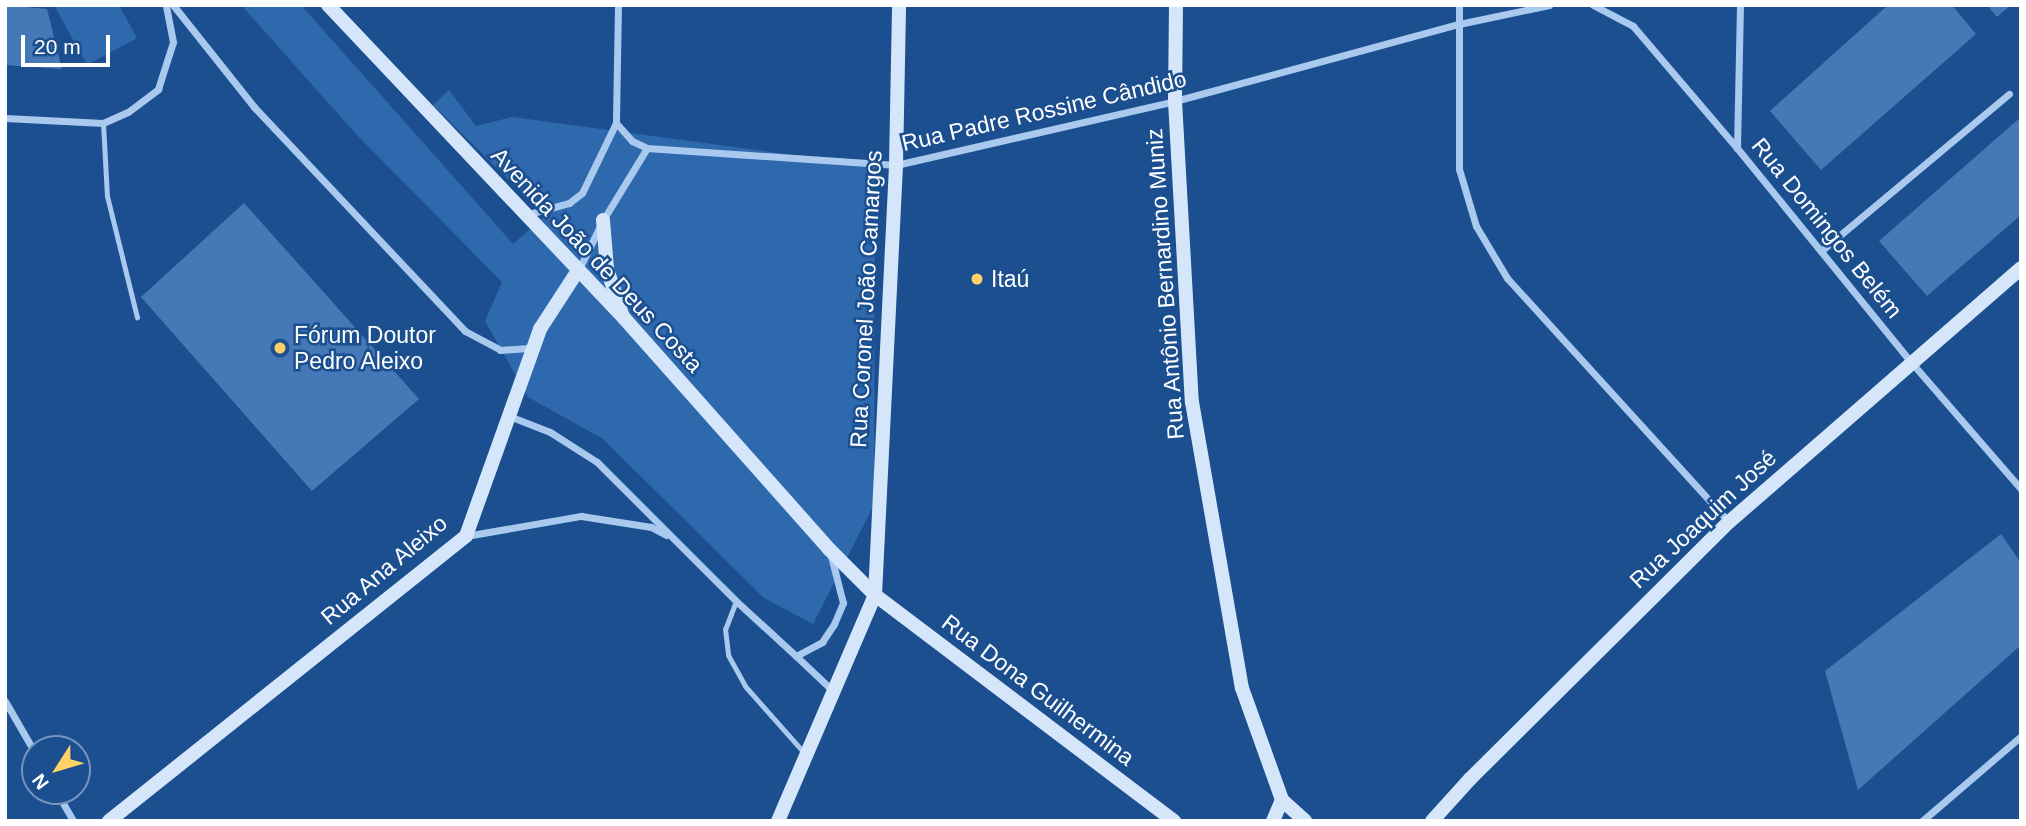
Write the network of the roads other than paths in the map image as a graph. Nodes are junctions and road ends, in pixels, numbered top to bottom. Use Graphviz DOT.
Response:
graph roads {
  1 [pos="166,5"];
  2 [pos="173,5"];
  3 [pos="328,5"];
  4 [pos="618,5"];
  5 [pos="899,5"];
  6 [pos="1176,5"];
  7 [pos="1459,5"];
  8 [pos="1549,5"];
  9 [pos="1593,5"];
  10 [pos="1740,5"];
  11 [pos="342,13"];
  12 [pos="1459,24"];
  13 [pos="2009,94"];
  14 [pos="1175,101"];
  15 [pos="5,118"];
  16 [pos="615,122"];
  17 [pos="103,123"];
  18 [pos="647,148"];
  19 [pos="1737,148"];
  20 [pos="896,165"];
  21 [pos="524,215"];
  22 [pos="603,220"];
  23 [pos="1821,251"];
  24 [pos="2021,268"];
  25 [pos="578,272"];
  26 [pos="137,317"];
  27 [pos="624,318"];
  28 [pos="532,348"];
  29 [pos="1911,362"];
  30 [pos="509,416"];
  31 [pos="2021,489"];
  32 [pos="1728,522"];
  33 [pos="466,536"];
  34 [pos="673,538"];
  35 [pos="829,549"];
  36 [pos="875,595"];
  37 [pos="736,601"];
  38 [pos="796,656"];
  39 [pos="833,691"];
  40 [pos="5,701"];
  41 [pos="25,735"];
  42 [pos="2021,736"];
  43 [pos="806,755"];
  44 [pos="1282,800"];
  45 [pos="64,805"];
  46 [pos="1443,815"];
  47 [pos="73,821"];
  48 [pos="109,821"];
  49 [pos="778,821"];
  50 [pos="1174,821"];
  51 [pos="1273,821"];
  52 [pos="1305,821"];
  53 [pos="1432,821"];
  54 [pos="1922,821"];
  1 -- 17 [label="street"];
  2 -- 28 [label="street"];
  3 -- 11 [label="main road, Avenida João de Deus Costa"];
  4 -- 16 [label="street"];
  5 -- 20 [label="main road, Rua Coronel João Camargos"];
  6 -- 14 [label="main road, Rua Antônio Bernardino Muniz"];
  7 -- 12 [label="street"];
  8 -- 12 [label="street"];
  9 -- 19 [label="street, Rua Domingos Belém"];
  10 -- 19 [label="street"];
  11 -- 21 [label="main road, Avenida João de Deus Costa"];
  12 -- 14 [label="street, Rua Padre Rossine Cândido"];
  12 -- 32 [label="street"];
  13 -- 23 [label="street"];
  14 -- 20 [label="street, Rua Padre Rossine Cândido"];
  14 -- 44 [label="main road, Rua Antônio Bernardino Muniz"];
  15 -- 17 [label="street"];
  16 -- 18 [label="street"];
  16 -- 21 [label="street"];
  17 -- 26 [label="lane"];
  18 -- 20 [label="street, Rua Padre Rossine Cândido"];
  18 -- 22 [label="street"];
  19 -- 23 [label="street, Rua Domingos Belém"];
  20 -- 36 [label="main road, Rua Coronel João Camargos"];
  21 -- 25 [label="main road, Avenida João de Deus Costa"];
  22 -- 25 [label="street"];
  22 -- 27 [label="main road"];
  23 -- 29 [label="street, Rua Domingos Belém"];
  24 -- 29 [label="main road, Rua Joaquim José"];
  25 -- 27 [label="main road, Avenida João de Deus Costa"];
  25 -- 28 [label="main road, Rua Ana Aleixo"];
  27 -- 35 [label="main road, Avenida João de Deus Costa"];
  28 -- 30 [label="main road, Rua Ana Aleixo"];
  29 -- 31 [label="street, Rua Domingos Belém"];
  29 -- 32 [label="main road, Rua Joaquim José"];
  30 -- 33 [label="main road, Rua Ana Aleixo"];
  30 -- 34 [label="street"];
  32 -- 46 [label="main road, Rua Joaquim José"];
  33 -- 34 [label="street"];
  33 -- 48 [label="main road, Rua Ana Aleixo"];
  34 -- 37 [label="street"];
  35 -- 36 [label="main road, Avenida João de Deus Costa"];
  35 -- 38 [label="street, Avenida João de Deus Costa"];
  36 -- 39 [label="main road"];
  36 -- 50 [label="main road, Rua Dona Guilhermina"];
  37 -- 38 [label="street"];
  37 -- 43 [label="lane"];
  38 -- 39 [label="street"];
  39 -- 43 [label="main road"];
  40 -- 41 [label="street"];
  42 -- 54 [label="street"];
  43 -- 49 [label="main road"];
  44 -- 51 [label="main road"];
  44 -- 52 [label="main road"];
  45 -- 47 [label="street"];
  46 -- 53 [label="main road, Rua Joaquim José"];
}
